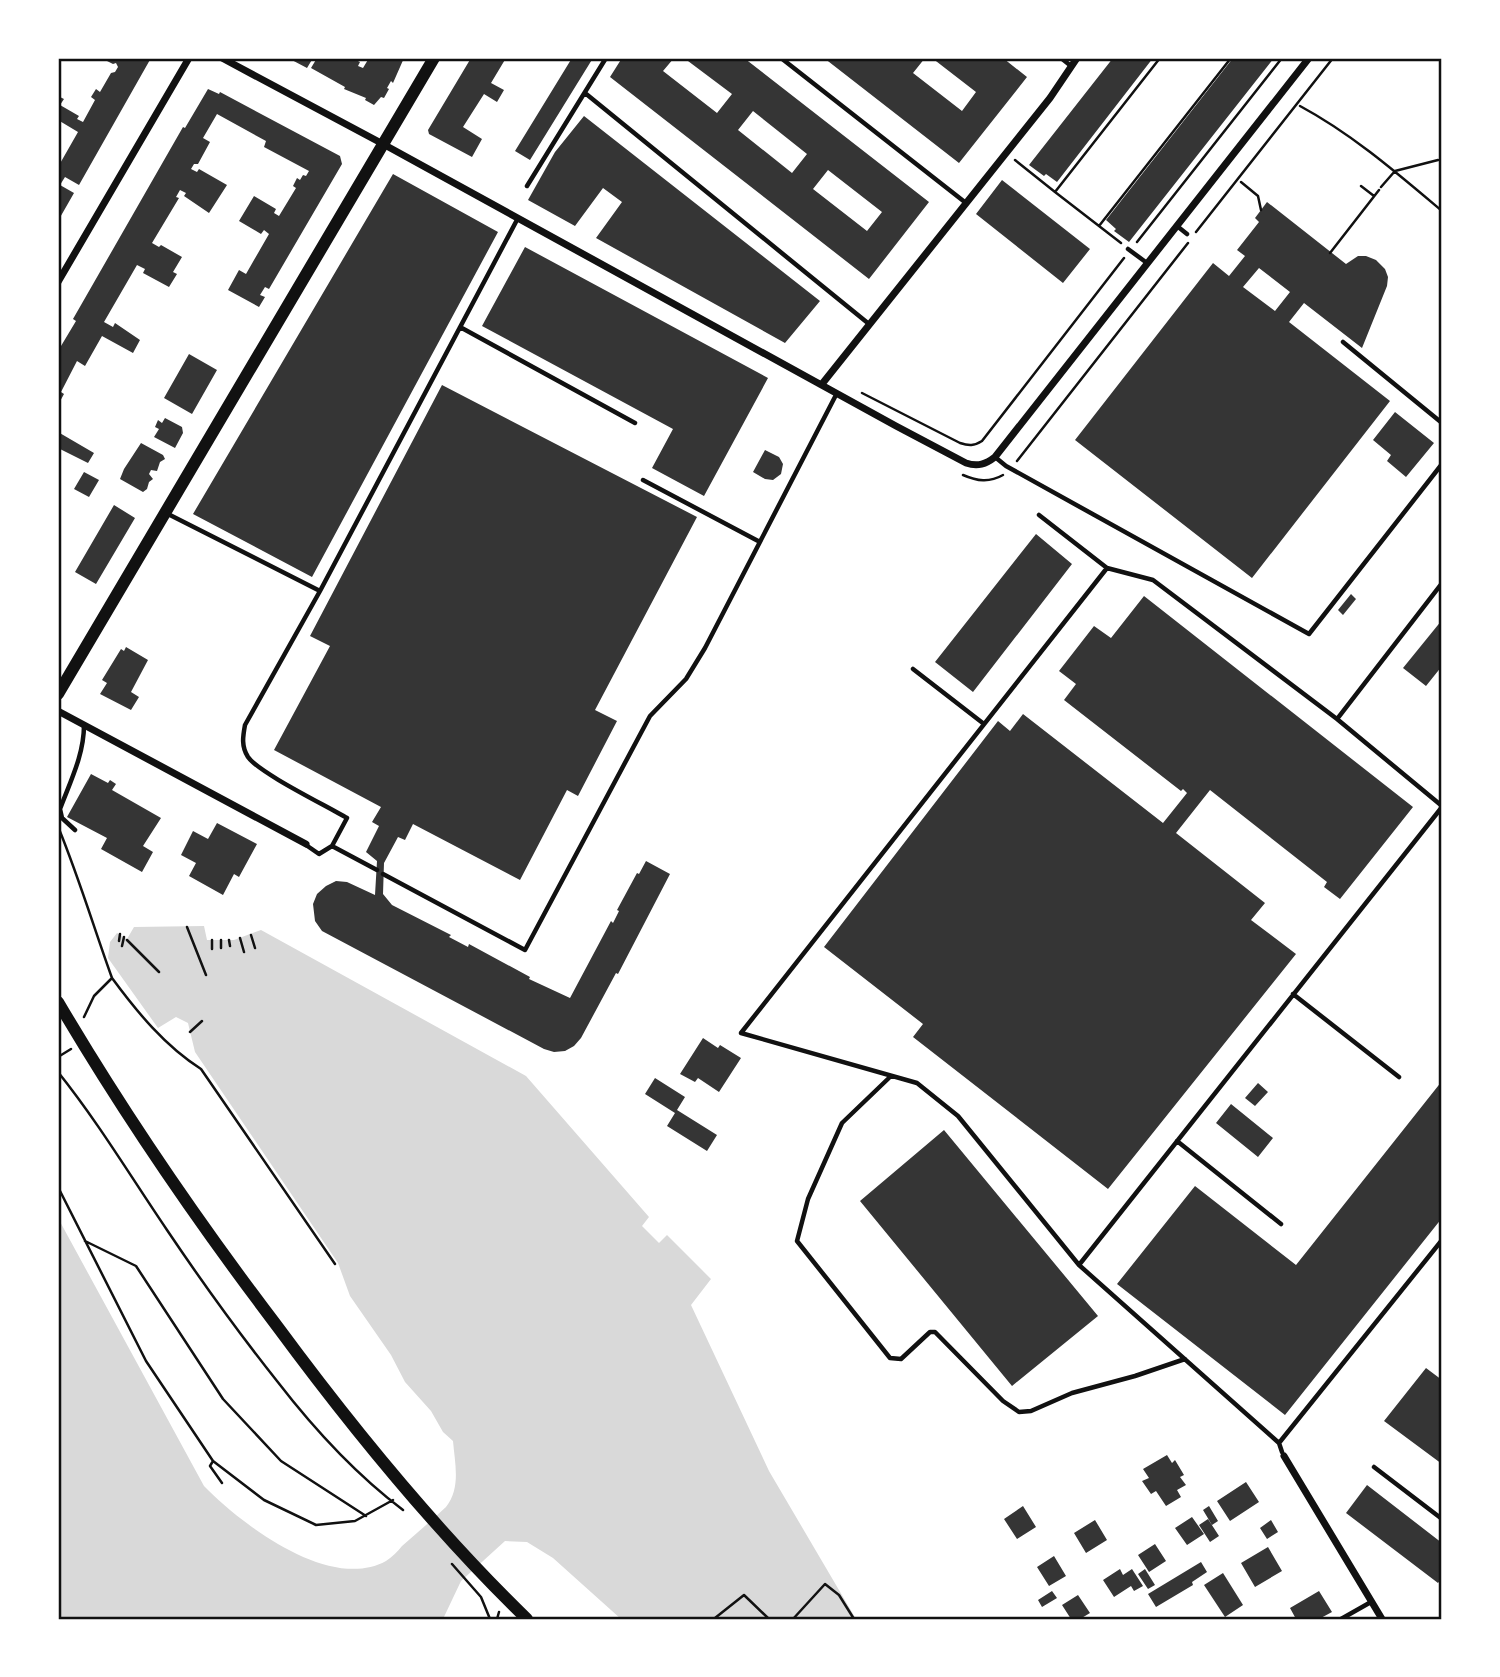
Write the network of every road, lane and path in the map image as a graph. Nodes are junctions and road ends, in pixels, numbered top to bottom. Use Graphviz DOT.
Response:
graph roads {
  1 [pos="189,58"];
  2 [pos="222,58"];
  3 [pos="434,58"];
  4 [pos="606,58"];
  5 [pos="781,58"];
  6 [pos="1061,58"];
  7 [pos="1077,58"];
  8 [pos="1083,58"];
  9 [pos="1160,58"];
  10 [pos="1231,58"];
  11 [pos="1282,58"];
  12 [pos="1309,58"];
  13 [pos="1333,58"];
  14 [pos="1072,66"];
  15 [pos="584,93"];
  16 [pos="1300,106"];
  17 [pos="383,144"];
  18 [pos="1015,160"];
  19 [pos="1438,160"];
  20 [pos="1395,171"];
  21 [pos="1241,182"];
  22 [pos="527,186"];
  23 [pos="1361,186"];
  24 [pos="1055,192"];
  25 [pos="1374,196"];
  26 [pos="966,203"];
  27 [pos="1261,210"];
  28 [pos="1442,211"];
  29 [pos="1349,215"];
  30 [pos="518,218"];
  31 [pos="1356,220"];
  32 [pos="1099,226"];
  33 [pos="1177,226"];
  34 [pos="1187,234"];
  35 [pos="1129,250"];
  36 [pos="1331,253"];
  37 [pos="1147,264"];
  38 [pos="58,282"];
  39 [pos="870,324"];
  40 [pos="460,327"];
  41 [pos="1343,342"];
  42 [pos="822,384"];
  43 [pos="855,391"];
  44 [pos="837,393"];
  45 [pos="635,422"];
  46 [pos="1442,423"];
  47 [pos="953,456"];
  48 [pos="995,457"];
  49 [pos="1442,464"];
  50 [pos="1012,468"];
  51 [pos="643,480"];
  52 [pos="166,512"];
  53 [pos="1039,514"];
  54 [pos="760,542"];
  55 [pos="1107,568"];
  56 [pos="1442,583"];
  57 [pos="320,591"];
  58 [pos="913,669"];
  59 [pos="58,694"];
  60 [pos="58,711"];
  61 [pos="1337,719"];
  62 [pos="84,724"];
  63 [pos="984,724"];
  64 [pos="1442,806"];
  65 [pos="58,826"];
  66 [pos="75,830"];
  67 [pos="306,844"];
  68 [pos="332,846"];
  69 [pos="377,870"];
  70 [pos="383,874"];
  71 [pos="187,927"];
  72 [pos="120,934"];
  73 [pos="251,935"];
  74 [pos="240,938"];
  75 [pos="212,940"];
  76 [pos="221,940"];
  77 [pos="229,940"];
  78 [pos="119,941"];
  79 [pos="122,946"];
  80 [pos="230,946"];
  81 [pos="221,948"];
  82 [pos="255,948"];
  83 [pos="212,949"];
  84 [pos="244,952"];
  85 [pos="159,972"];
  86 [pos="206,975"];
  87 [pos="112,978"];
  88 [pos="1293,995"];
  89 [pos="58,1002"];
  90 [pos="202,1021"];
  91 [pos="190,1032"];
  92 [pos="78,1036"];
  93 [pos="58,1072"];
  94 [pos="891,1076"];
  95 [pos="1399,1077"];
  96 [pos="1177,1141"];
  97 [pos="58,1187"];
  98 [pos="1281,1224"];
  99 [pos="1442,1240"];
  100 [pos="85,1241"];
  101 [pos="335,1264"];
  102 [pos="1079,1265"];
  103 [pos="1185,1359"];
  104 [pos="1279,1443"];
  105 [pos="1283,1454"];
  106 [pos="213,1461"];
  107 [pos="1374,1467"];
  108 [pos="222,1483"];
  109 [pos="392,1501"];
  110 [pos="406,1512"];
  111 [pos="366,1516"];
  112 [pos="1442,1519"];
  113 [pos="481,1597"];
  114 [pos="1371,1602"];
  115 [pos="715,1618"];
  116 [pos="490,1619"];
  117 [pos="527,1619"];
  118 [pos="769,1619"];
  119 [pos="793,1619"];
  120 [pos="854,1619"];
  121 [pos="1341,1619"];
  122 [pos="1382,1619"];
  1 -- 38 [label="street"];
  2 -- 17 [label="street"];
  3 -- 17 [label="street"];
  4 -- 15 [label="lane"];
  5 -- 26 [label="lane"];
  6 -- 14 [label="lane"];
  7 -- 14 [label="street"];
  8 -- 14 [label="street"];
  9 -- 24 [label="path"];
  10 -- 32 [label="path"];
  11 -- 35 [label="path"];
  12 -- 33 [label="street"];
  13 -- 50 [label="path"];
  14 -- 26 [label="street"];
  15 -- 22 [label="lane"];
  15 -- 39 [label="lane"];
  16 -- 20 [label="path"];
  17 -- 30 [label="street"];
  17 -- 52 [label="street"];
  18 -- 24 [label="path"];
  19 -- 20 [label="path"];
  20 -- 25 [label="path"];
  20 -- 28 [label="path"];
  21 -- 27 [label="path"];
  23 -- 25 [label="path"];
  24 -- 32 [label="path"];
  25 -- 31 [label="path"];
  26 -- 39 [label="street"];
  29 -- 31 [label="path"];
  30 -- 40 [label="lane"];
  30 -- 42 [label="street"];
  31 -- 36 [label="path"];
  32 -- 35 [label="path"];
  33 -- 34 [label="lane"];
  33 -- 37 [label="street"];
  35 -- 37 [label="lane"];
  35 -- 43 [label="path"];
  37 -- 48 [label="street"];
  39 -- 42 [label="street"];
  40 -- 45 [label="lane"];
  40 -- 57 [label="lane"];
  41 -- 46 [label="lane"];
  42 -- 44 [label="street"];
  44 -- 47 [label="street"];
  44 -- 54 [label="lane"];
  47 -- 48 [label="street"];
  47 -- 50 [label="path"];
  48 -- 50 [label="lane"];
  49 -- 50 [label="lane"];
  51 -- 54 [label="lane"];
  52 -- 57 [label="lane"];
  52 -- 59 [label="street"];
  53 -- 55 [label="lane"];
  54 -- 70 [label="lane"];
  55 -- 61 [label="lane"];
  55 -- 63 [label="lane"];
  56 -- 61 [label="lane"];
  57 -- 68 [label="lane"];
  58 -- 63 [label="lane"];
  60 -- 62 [label="street"];
  61 -- 64 [label="lane"];
  62 -- 66 [label="lane"];
  62 -- 67 [label="street"];
  63 -- 94 [label="lane"];
  64 -- 88 [label="lane"];
  65 -- 87 [label="path"];
  67 -- 68 [label="lane"];
  68 -- 69 [label="lane"];
  71 -- 86 [label="path"];
  72 -- 78 [label="path"];
  73 -- 82 [label="path"];
  74 -- 84 [label="path"];
  75 -- 83 [label="path"];
  76 -- 81 [label="path"];
  77 -- 80 [label="path"];
  79 -- 85 [label="path"];
  87 -- 92 [label="path"];
  87 -- 101 [label="path"];
  88 -- 95 [label="lane"];
  88 -- 96 [label="lane"];
  89 -- 92 [label="street"];
  90 -- 91 [label="path"];
  92 -- 117 [label="street"];
  93 -- 109 [label="path"];
  94 -- 102 [label="lane"];
  94 -- 103 [label="lane"];
  96 -- 98 [label="lane"];
  96 -- 102 [label="lane"];
  97 -- 100 [label="path"];
  99 -- 104 [label="lane"];
  100 -- 106 [label="path"];
  100 -- 111 [label="path"];
  102 -- 103 [label="lane"];
  103 -- 104 [label="lane"];
  104 -- 105 [label="lane"];
  105 -- 114 [label="street"];
  106 -- 108 [label="path"];
  106 -- 111 [label="path"];
  107 -- 112 [label="lane"];
  109 -- 110 [label="path"];
  109 -- 111 [label="path"];
  113 -- 116 [label="path"];
  114 -- 121 [label="lane"];
  114 -- 122 [label="street"];
  115 -- 118 [label="path"];
  119 -- 120 [label="path"];
}
